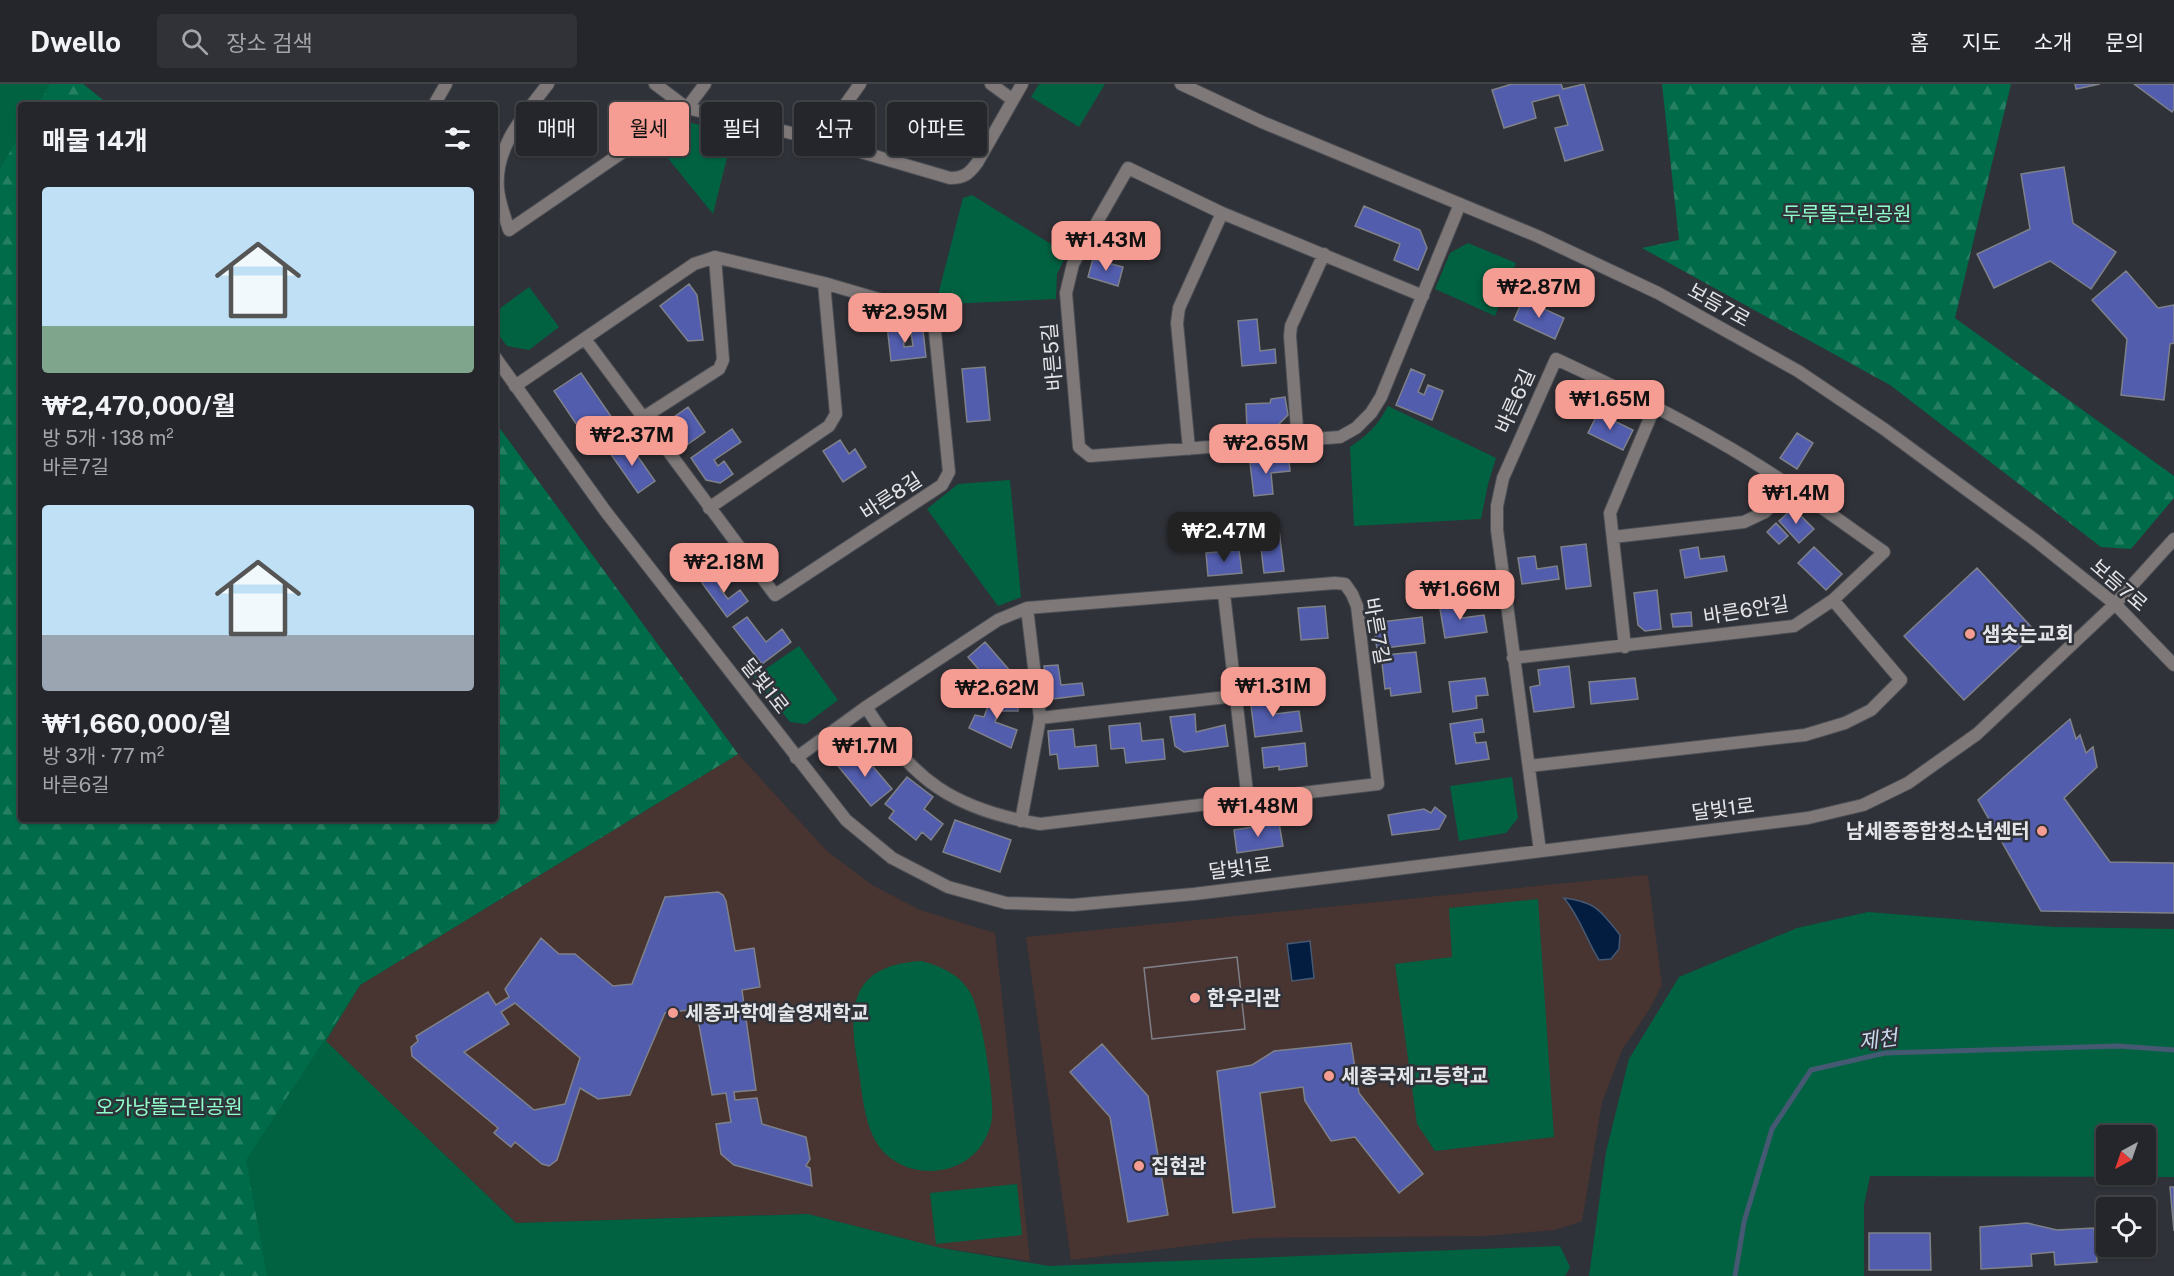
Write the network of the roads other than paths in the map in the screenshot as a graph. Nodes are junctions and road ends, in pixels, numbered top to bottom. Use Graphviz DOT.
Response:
graph roads {
  1 [pos="446,84"];
  2 [pos="548,84"];
  3 [pos="655,84"];
  4 [pos="705,84"];
  5 [pos="860,84"];
  6 [pos="991,84"];
  7 [pos="1022,84"];
  8 [pos="1181,84"];
  9 [pos="1013,100"];
  10 [pos="436,102"];
  11 [pos="679,102"];
  12 [pos="847,102"];
  13 [pos="689,105"];
  14 [pos="689,108"];
  15 [pos="794,135"];
  16 [pos="617,156"];
  17 [pos="873,156"];
  18 [pos="1460,204"];
  19 [pos="1222,213"];
  20 [pos="1324,254"];
  21 [pos="715,257"];
  22 [pos="824,283"];
  23 [pos="1423,296"];
  24 [pos="585,339"];
  25 [pos="498,361"];
  26 [pos="515,386"];
  27 [pos="1656,406"];
  28 [pos="644,417"];
  29 [pos="1298,442"];
  30 [pos="1189,449"];
  31 [pos="1791,486"];
  32 [pos="709,508"];
  33 [pos="1613,537"];
  34 [pos="2174,539"];
  35 [pos="1884,552"];
  36 [pos="1224,594"];
  37 [pos="1833,600"];
  38 [pos="2115,604"];
  39 [pos="1028,608"];
  40 [pos="1625,647"];
  41 [pos="1513,658"];
  42 [pos="2174,665"];
  43 [pos="1236,696"];
  44 [pos="866,707"];
  45 [pos="1040,718"];
  46 [pos="796,758"];
  47 [pos="1529,766"];
  48 [pos="1248,801"];
  49 [pos="1021,821"];
  50 [pos="1540,851"];
  1 -- 10 [label="street"];
  2 -- 16 [label="street"];
  3 -- 11 [label="street"];
  4 -- 13 [label="street"];
  5 -- 12 [label="street"];
  6 -- 9 [label="street"];
  7 -- 9 [label="street"];
  8 -- 18 [label="street, 보듬7로"];
  9 -- 17 [label="street"];
  14 -- 15 [label="street"];
  18 -- 23 [label="street, 바른5길"];
  18 -- 38 [label="street, 보듬7로"];
  19 -- 20 [label="street, 바른5길"];
  19 -- 30 [label="street"];
  19 -- 30 [label="street, 바른5길"];
  20 -- 23 [label="street, 바른5길"];
  20 -- 29 [label="street"];
  21 -- 22 [label="street, 바른8길"];
  21 -- 24 [label="street"];
  21 -- 28 [label="street"];
  22 -- 32 [label="street"];
  22 -- 32 [label="street, 바른8길"];
  23 -- 29 [label="street, 바른5길"];
  24 -- 26 [label="street"];
  24 -- 28 [label="street, 바른8길"];
  25 -- 26 [label="street, 달빛1로"];
  26 -- 46 [label="street, 달빛1로"];
  27 -- 31 [label="street, 바른6길"];
  27 -- 33 [label="street"];
  27 -- 41 [label="street, 바른6길"];
  28 -- 32 [label="street, 바른8길"];
  29 -- 30 [label="street, 바른5길"];
  31 -- 33 [label="street"];
  31 -- 35 [label="street, 바른6길"];
  33 -- 40 [label="street"];
  34 -- 38 [label="street, 달빛1로"];
  35 -- 37 [label="street, 바른6안길"];
  36 -- 39 [label="street, 바른7길"];
  36 -- 43 [label="street"];
  36 -- 48 [label="street, 바른7길"];
  37 -- 40 [label="street, 바른6안길"];
  37 -- 47 [label="street"];
  38 -- 42 [label="street, 보듬7로"];
  38 -- 50 [label="street, 달빛1로"];
  39 -- 44 [label="street, 바른7길"];
  39 -- 45 [label="street"];
  40 -- 41 [label="street, 바른6안길"];
  41 -- 47 [label="street, 바른6길"];
  43 -- 45 [label="street"];
  43 -- 48 [label="street"];
  44 -- 46 [label="street"];
  44 -- 49 [label="street, 바른7길"];
  45 -- 49 [label="street"];
  46 -- 50 [label="street, 달빛1로"];
  47 -- 50 [label="street, 바른6길"];
  48 -- 49 [label="street, 바른7길"];
}
